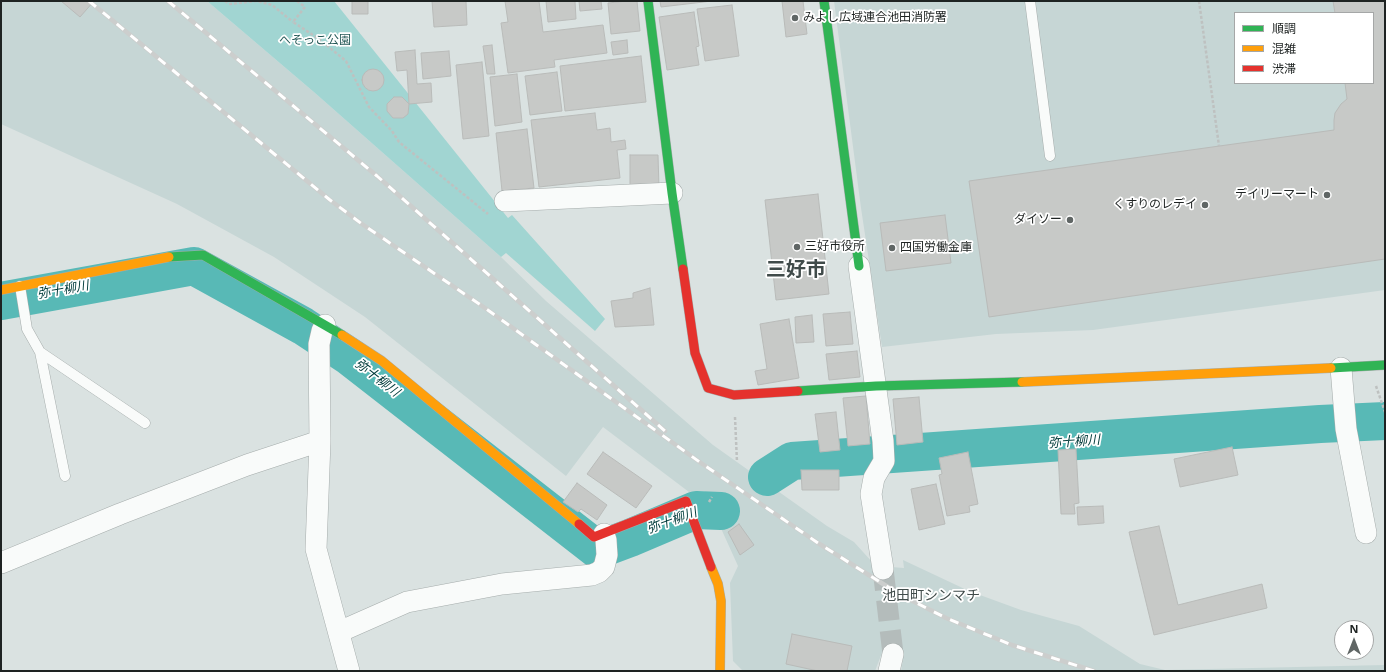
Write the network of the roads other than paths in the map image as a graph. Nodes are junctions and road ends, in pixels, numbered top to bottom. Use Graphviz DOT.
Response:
graph roads {
  1 [pos="648,1"];
  2 [pos="824,1"];
  3 [pos="1030,1"];
  4 [pos="1050,156"];
  5 [pos="672,192"];
  6 [pos="505,201"];
  7 [pos="859,266"];
  8 [pos="1,290"];
  9 [pos="21,294"];
  10 [pos="322,334"];
  11 [pos="40,352"];
  12 [pos="1385,365"];
  13 [pos="1341,368"];
  14 [pos="876,386"];
  15 [pos="145,423"];
  16 [pos="320,442"];
  17 [pos="65,476"];
  18 [pos="1366,533"];
  19 [pos="606,543"];
  20 [pos="1,563"];
  21 [pos="883,569"];
  22 [pos="339,632"];
  23 [pos="349,671"];
  24 [pos="720,671"];
  1 -- 5 [label="street"];
  2 -- 7 [label="street"];
  3 -- 4 [label="lane"];
  5 -- 6 [label="street"];
  5 -- 14 [label="street"];
  7 -- 14 [label="street"];
  8 -- 9 [label="street"];
  9 -- 10 [label="street"];
  9 -- 11 [label="lane"];
  10 -- 16 [label="street"];
  10 -- 19 [label="street"];
  11 -- 15 [label="lane"];
  11 -- 17 [label="lane"];
  12 -- 13 [label="street"];
  13 -- 14 [label="street"];
  13 -- 18 [label="street"];
  14 -- 21 [label="street"];
  16 -- 20 [label="street"];
  16 -- 22 [label="street"];
  19 -- 22 [label="street"];
  19 -- 24 [label="street"];
  22 -- 23 [label="street"];
}
